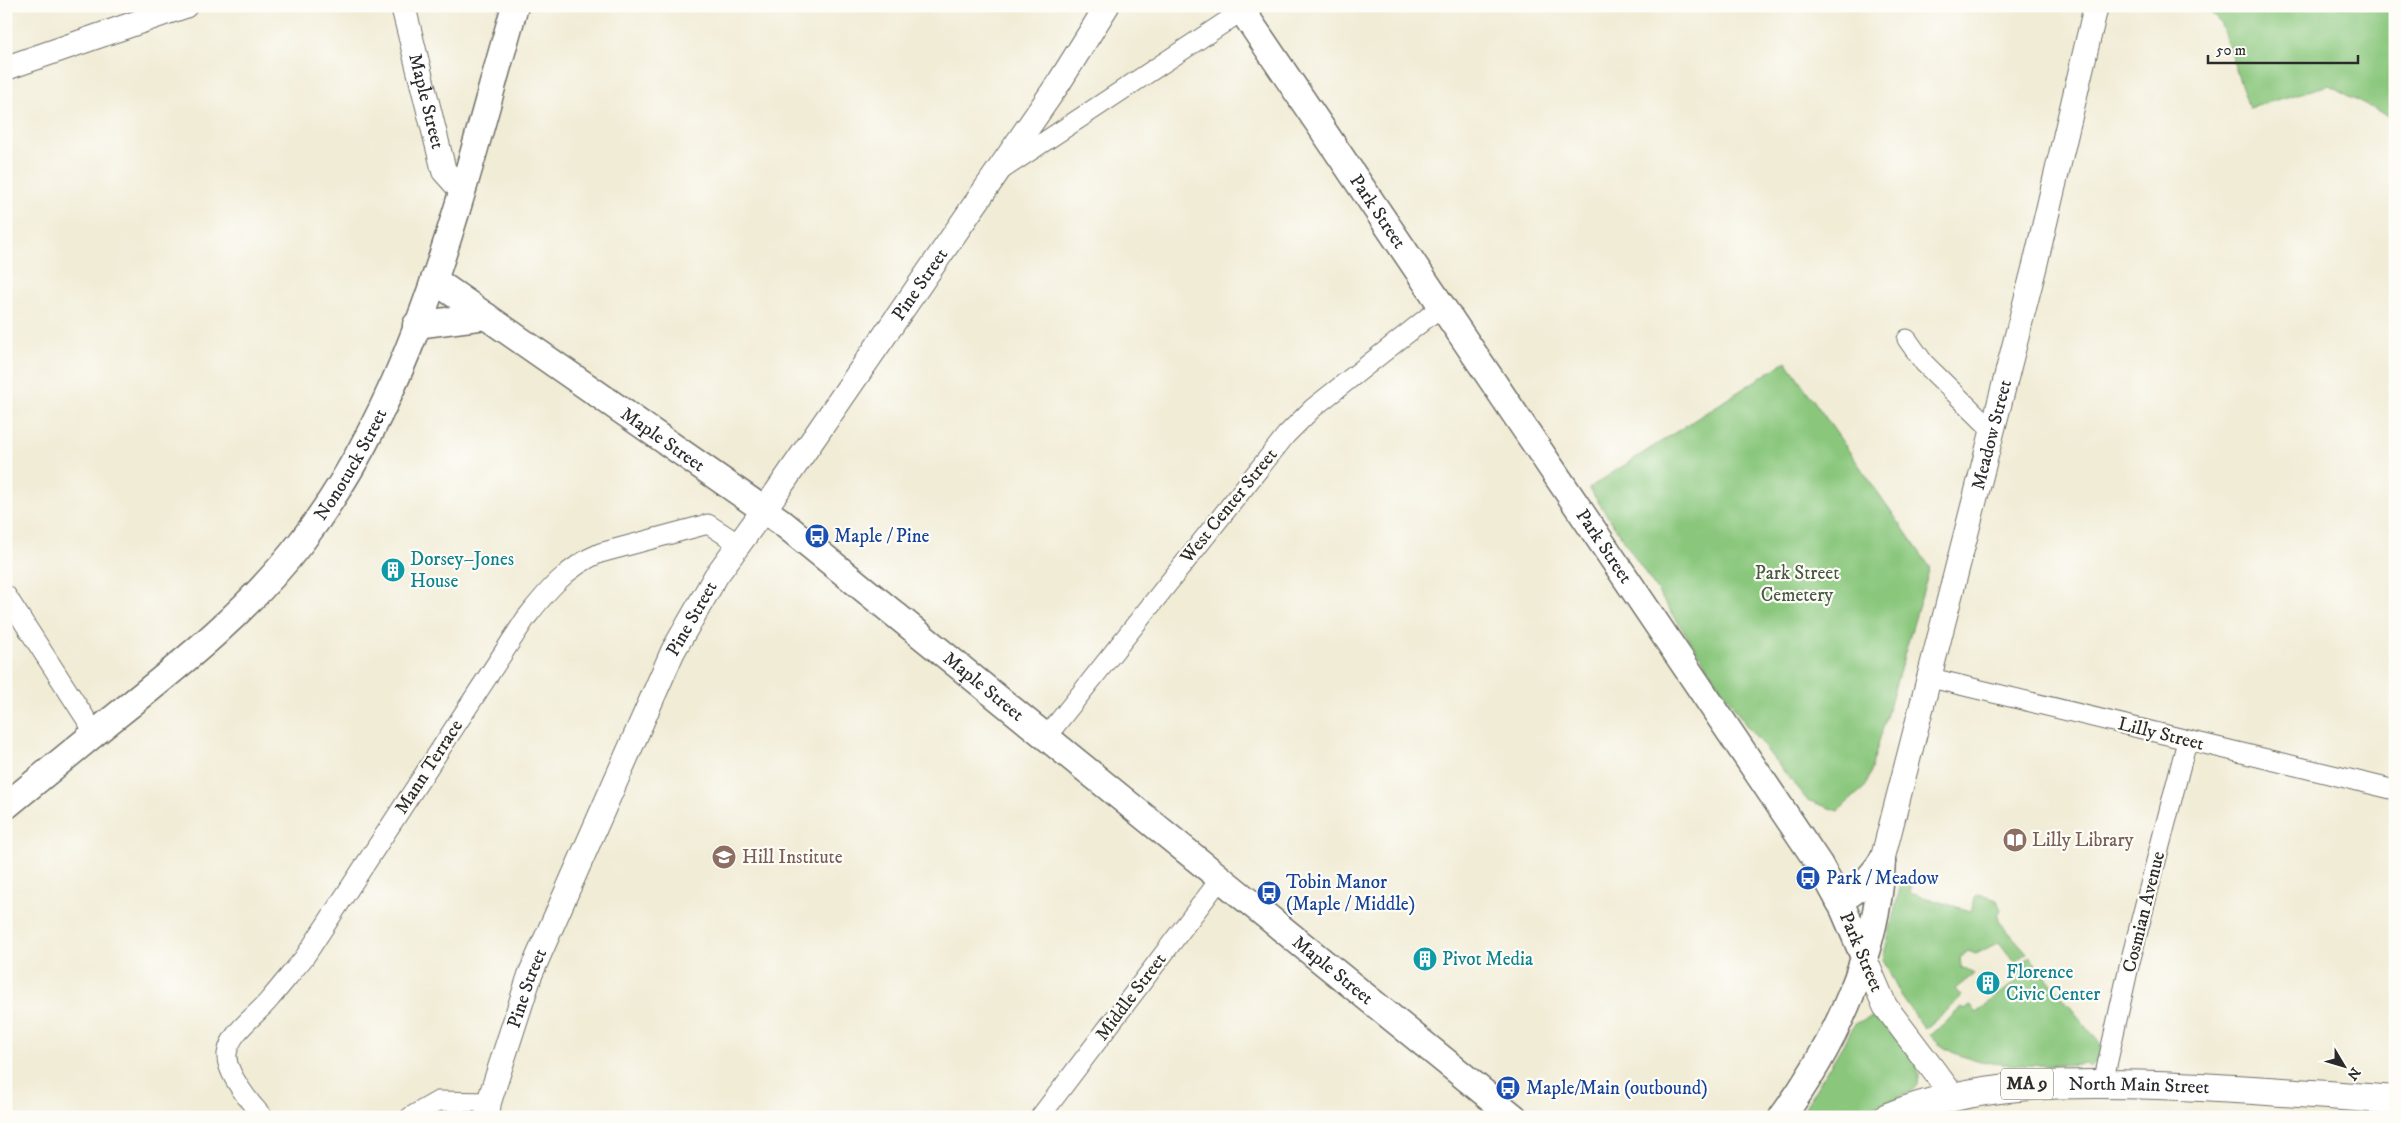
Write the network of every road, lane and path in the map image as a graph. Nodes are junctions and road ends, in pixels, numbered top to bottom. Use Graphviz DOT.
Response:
graph roads {
  1 [pos="185,6"];
  2 [pos="402,6"];
  3 [pos="515,6"];
  4 [pos="1107,6"];
  5 [pos="2096,6"];
  6 [pos="1241,8"];
  7 [pos="6,68"];
  8 [pos="996,173"];
  9 [pos="461,190"];
  10 [pos="434,280"];
  11 [pos="1442,306"];
  12 [pos="486,316"];
  13 [pos="416,325"];
  14 [pos="1907,339"];
  15 [pos="1991,428"];
  16 [pos="764,509"];
  17 [pos="739,544"];
  18 [pos="6,594"];
  19 [pos="1927,677"];
  20 [pos="96,733"];
  21 [pos="1047,736"];
  22 [pos="2187,741"];
  23 [pos="2395,790"];
  24 [pos="6,806"];
  25 [pos="1882,861"];
  26 [pos="1221,878"];
  27 [pos="1839,901"];
  28 [pos="1864,957"];
  29 [pos="2103,1083"];
  30 [pos="1953,1096"];
  31 [pos="2395,1100"];
  32 [pos="488,1109"];
  33 [pos="263,1117"];
  34 [pos="410,1117"];
  35 [pos="1040,1117"];
  36 [pos="1514,1117"];
  37 [pos="1782,1117"];
  38 [pos="1888,1117"];
  1 -- 7 [label="street"];
  2 -- 9 [label="street, Maple Street"];
  3 -- 9 [label="main road, Nonotuck Street"];
  4 -- 8 [label="street, Pine Street"];
  5 -- 15 [label="street, Meadow Street"];
  6 -- 8 [label="street, Pine Street"];
  6 -- 11 [label="main road, Park Street"];
  8 -- 16 [label="street, Pine Street"];
  9 -- 10 [label="main road, Nonotuck Street"];
  10 -- 12 [label="main road, Maple Street"];
  10 -- 13 [label="main road, Nonotuck Street"];
  11 -- 21 [label="street, West Center Street"];
  11 -- 27 [label="main road, Park Street"];
  12 -- 13 [label="main road"];
  12 -- 16 [label="main road, Maple Street"];
  13 -- 20 [label="main road, Nonotuck Street"];
  14 -- 15 [label="street"];
  15 -- 19 [label="street, Meadow Street"];
  16 -- 17 [label="street, Pine Street"];
  16 -- 21 [label="main road, Maple Street"];
  17 -- 32 [label="street, Pine Street"];
  17 -- 33 [label="street, Mann Terrace"];
  18 -- 20 [label="street"];
  19 -- 22 [label="street, Lilly Street"];
  19 -- 25 [label="street, Meadow Street"];
  20 -- 24 [label="main road, Nonotuck Street"];
  21 -- 26 [label="main road, Maple Street"];
  22 -- 23 [label="street, Lilly Street"];
  22 -- 29 [label="street, Cosmian Avenue"];
  25 -- 27 [label="main road"];
  25 -- 28 [label="main road"];
  26 -- 35 [label="street, Middle Street"];
  26 -- 36 [label="main road, Maple Street"];
  27 -- 28 [label="main road, Park Street"];
  28 -- 30 [label="street, Park Street"];
  28 -- 37 [label="main road"];
  29 -- 30 [label="highway, North Main Street / MA 9"];
  29 -- 31 [label="highway, North Main Street / MA 9"];
  30 -- 38 [label="highway, North Main Street / MA 9"];
  32 -- 34 [label="street"];
}
